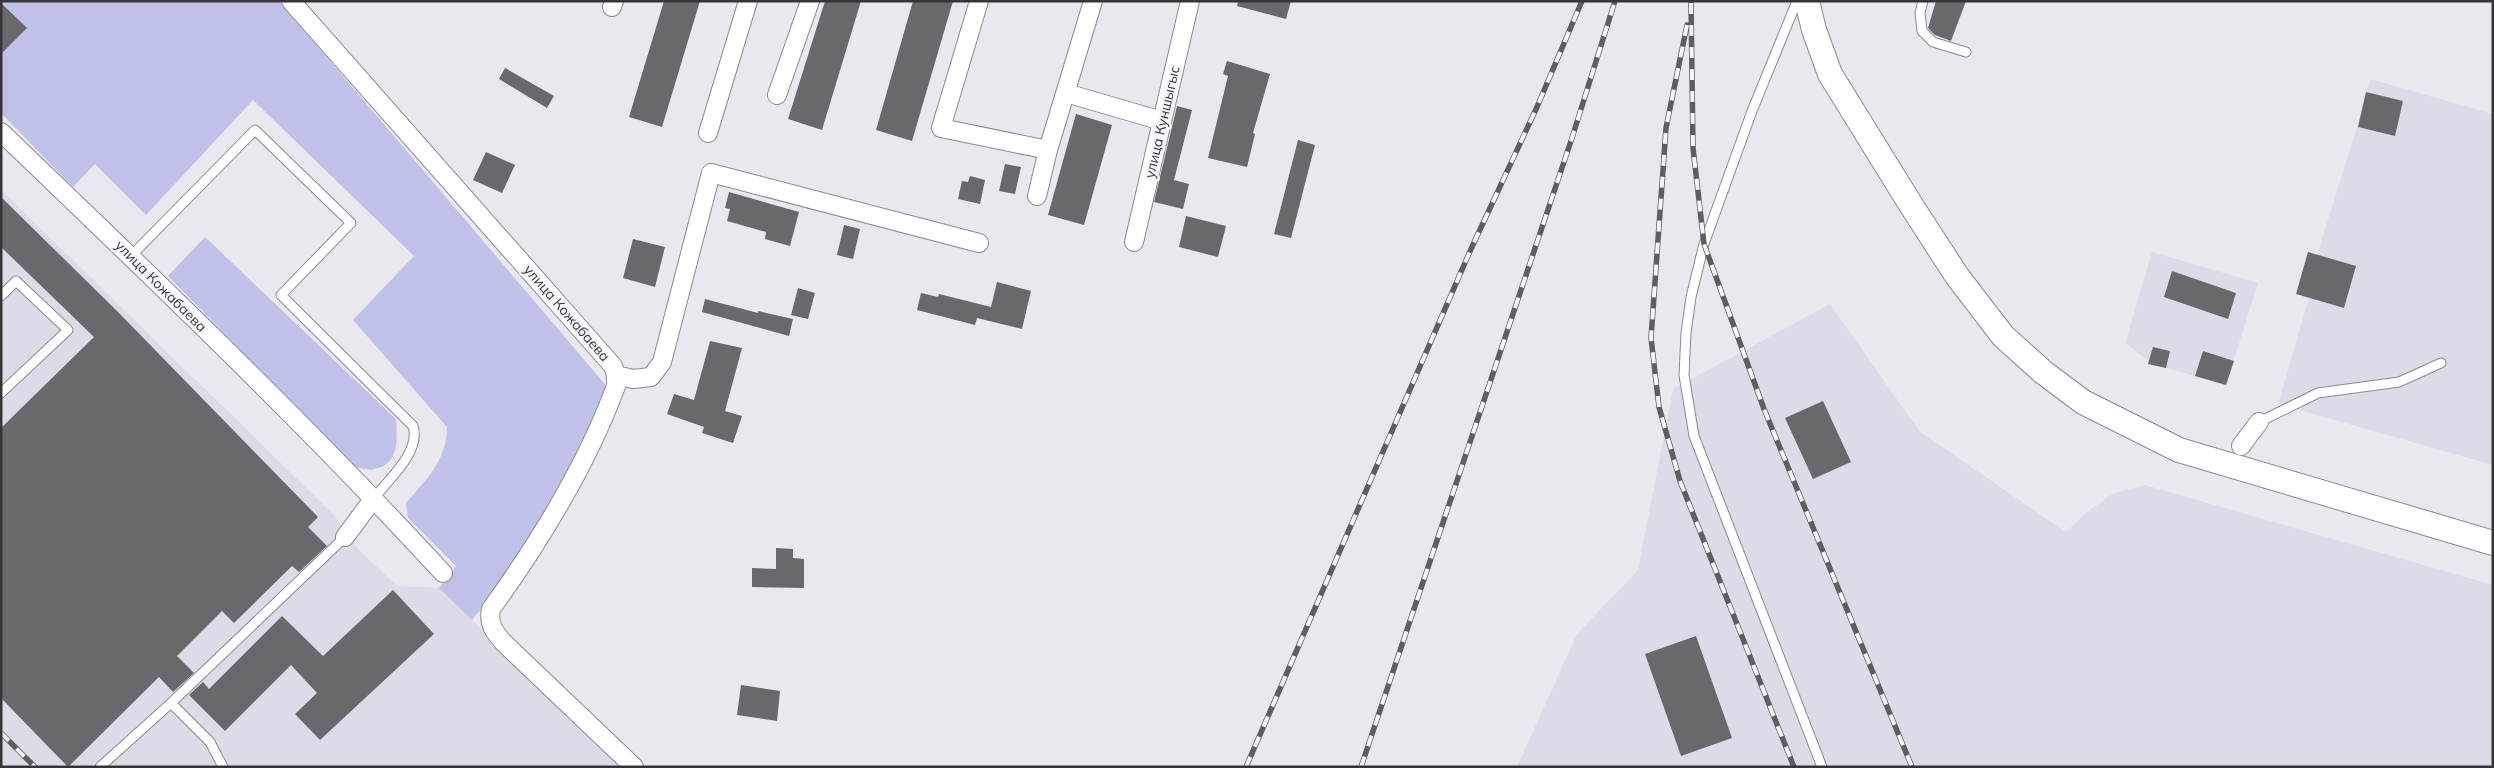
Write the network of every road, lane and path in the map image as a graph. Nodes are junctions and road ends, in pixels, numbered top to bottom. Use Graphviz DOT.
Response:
graph roads {
  1 [pos="291,1"];
  2 [pos="748,1"];
  3 [pos="810,1"];
  4 [pos="980,1"];
  5 [pos="1093,1"];
  6 [pos="1190,1"];
  7 [pos="1797,1"];
  8 [pos="1808,1"];
  9 [pos="1923,1"];
  10 [pos="1966,52"];
  11 [pos="1066,93"];
  12 [pos="777,95"];
  13 [pos="1162,121"];
  14 [pos="1,132"];
  15 [pos="708,133"];
  16 [pos="1048,150"];
  17 [pos="1037,196"];
  18 [pos="1134,242"];
  19 [pos="979,243"];
  20 [pos="132,256"];
  21 [pos="1,296"];
  22 [pos="2442,362"];
  23 [pos="616,375"];
  24 [pos="1,394"];
  25 [pos="2259,422"];
  26 [pos="2232,455"];
  27 [pos="374,498"];
  28 [pos="345,537"];
  29 [pos="2493,544"];
  30 [pos="444,573"];
  31 [pos="171,703"];
  32 [pos="100,767"];
  33 [pos="223,767"];
  34 [pos="634,767"];
  35 [pos="1822,767"];
  1 -- 23 [label="street, улица Кожабаева"];
  2 -- 15 [label="street"];
  3 -- 12 [label="street"];
  4 -- 16 [label="street"];
  5 -- 11 [label="street"];
  6 -- 13 [label="street, улица Куншыгыс"];
  7 -- 35 [label="lane"];
  8 -- 26 [label="main road"];
  9 -- 10 [label="lane"];
  11 -- 13 [label="street"];
  11 -- 16 [label="street"];
  13 -- 18 [label="street, улица Куншыгыс"];
  14 -- 20 [label="street, улица Кожабаева"];
  16 -- 17 [label="street"];
  19 -- 23 [label="street"];
  20 -- 27 [label="street, улица Кожабаева"];
  20 -- 27 [label="lane"];
  21 -- 24 [label="lane"];
  22 -- 25 [label="lane"];
  23 -- 34 [label="street, улица Кожабаева"];
  25 -- 26 [label="street"];
  26 -- 29 [label="main road"];
  27 -- 28 [label="street"];
  27 -- 30 [label="street, улица Кожабаева"];
  28 -- 31 [label="lane"];
  31 -- 32 [label="lane"];
  31 -- 33 [label="lane"];
}
